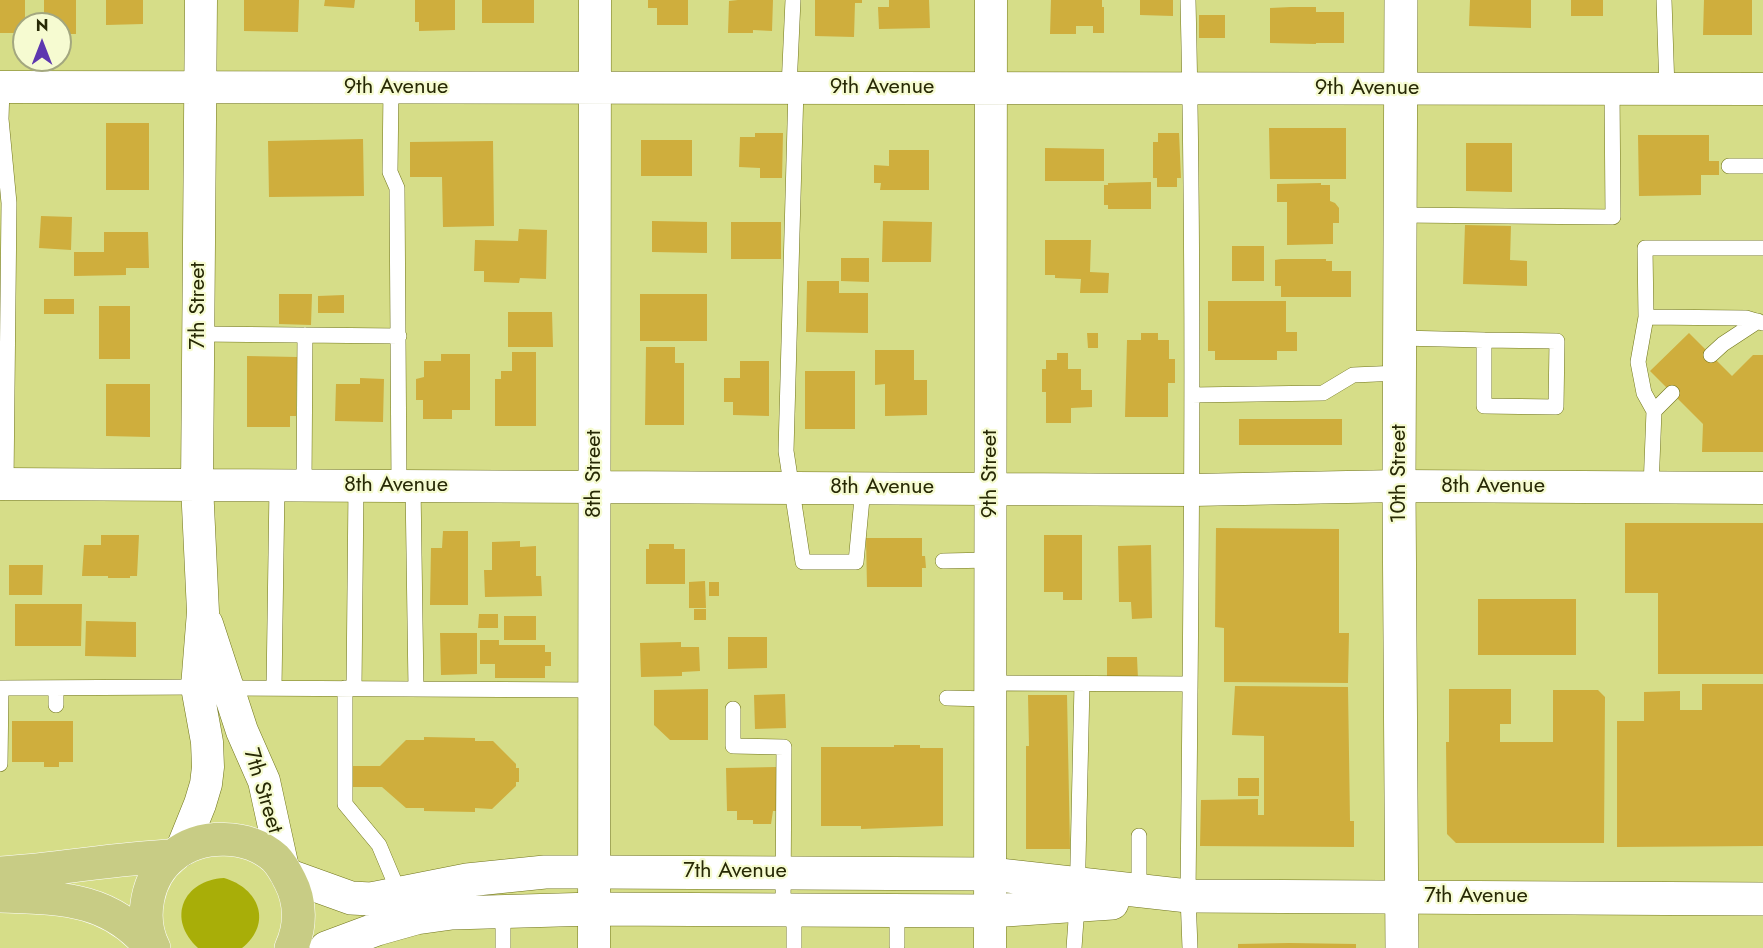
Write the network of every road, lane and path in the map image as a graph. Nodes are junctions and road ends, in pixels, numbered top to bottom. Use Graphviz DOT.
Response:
graph roads {
  1 [pos="201,0"];
  2 [pos="595,0"];
  3 [pos="793,0"];
  4 [pos="992,0"];
  5 [pos="1188,0"];
  6 [pos="1401,0"];
  7 [pos="1664,0"];
  8 [pos="1,87"];
  9 [pos="201,88"];
  10 [pos="391,88"];
  11 [pos="595,88"];
  12 [pos="792,88"];
  13 [pos="991,89"];
  14 [pos="1191,89"];
  15 [pos="1401,89"];
  16 [pos="1612,89"];
  17 [pos="1667,89"];
  18 [pos="1763,89"];
  19 [pos="1729,166"];
  20 [pos="1763,166"];
  21 [pos="1400,215"];
  22 [pos="1763,248"];
  23 [pos="1646,317"];
  24 [pos="1761,322"];
  25 [pos="199,334"];
  26 [pos="305,335"];
  27 [pos="399,336"];
  28 [pos="1400,338"];
  29 [pos="1484,340"];
  30 [pos="1711,355"];
  31 [pos="1400,374"];
  32 [pos="1672,393"];
  33 [pos="1192,395"];
  34 [pos="1654,411"];
  35 [pos="3,484"];
  36 [pos="197,484"];
  37 [pos="406,485"];
  38 [pos="595,485"];
  39 [pos="290,486"];
  40 [pos="356,486"];
  41 [pos="1399,486"];
  42 [pos="793,487"];
  43 [pos="863,488"];
  44 [pos="991,488"];
  45 [pos="1651,488"];
  46 [pos="1763,488"];
  47 [pos="1192,490"];
  48 [pos="991,560"];
  49 [pos="942,561"];
  50 [pos="203,612"];
  51 [pos="1082,684"];
  52 [pos="1190,684"];
  53 [pos="197,687"];
  54 [pos="56,688"];
  55 [pos="228,688"];
  56 [pos="274,688"];
  57 [pos="350,688"];
  58 [pos="416,689"];
  59 [pos="594,690"];
  60 [pos="991,691"];
  61 [pos="947,698"];
  62 [pos="56,705"];
  63 [pos="733,709"];
  64 [pos="0,742"];
  65 [pos="0,764"];
  66 [pos="1139,836"];
  67 [pos="177,853"];
  68 [pos="285,872"];
  69 [pos="594,872"];
  70 [pos="783,872"];
  71 [pos="990,874"];
  72 [pos="9,885"];
  73 [pos="400,895"];
  74 [pos="1077,895"];
  75 [pos="1139,896"];
  76 [pos="1188,896"];
  77 [pos="1402,897"];
  78 [pos="1763,899"];
  79 [pos="594,909"];
  80 [pos="789,910"];
  81 [pos="897,910"];
  82 [pos="503,911"];
  83 [pos="990,911"];
  84 [pos="897,946"];
  85 [pos="127,948"];
  86 [pos="152,948"];
  87 [pos="291,948"];
  88 [pos="326,948"];
  89 [pos="503,948"];
  90 [pos="594,948"];
  91 [pos="794,948"];
  92 [pos="990,948"];
  93 [pos="1074,948"];
  94 [pos="1190,948"];
  95 [pos="1402,948"];
  1 -- 9 [label="street, 7th Street"];
  2 -- 11 [label="street, 8th Street"];
  3 -- 12 [label="lane"];
  4 -- 13 [label="street, 9th Street"];
  5 -- 14 [label="lane"];
  6 -- 15 [label="main road, 10th Street"];
  7 -- 17 [label="lane"];
  8 -- 9 [label="street, 9th Avenue"];
  8 -- 35 [label="lane"];
  9 -- 10 [label="street, 9th Avenue"];
  9 -- 25 [label="street, 7th Street"];
  10 -- 11 [label="street, 9th Avenue"];
  10 -- 27 [label="lane"];
  11 -- 12 [label="street, 9th Avenue"];
  11 -- 38 [label="street, 8th Street"];
  12 -- 13 [label="street, 9th Avenue"];
  12 -- 42 [label="lane"];
  13 -- 14 [label="street, 9th Avenue"];
  13 -- 44 [label="street, 9th Street"];
  14 -- 15 [label="street, 9th Avenue"];
  14 -- 33 [label="lane"];
  15 -- 16 [label="street, 9th Avenue"];
  15 -- 21 [label="main road, 10th Street"];
  16 -- 17 [label="street, 9th Avenue"];
  16 -- 21 [label="lane"];
  17 -- 18 [label="street, 9th Avenue"];
  19 -- 20 [label="lane"];
  21 -- 28 [label="main road, 10th Street"];
  22 -- 23 [label="lane"];
  23 -- 24 [label="lane"];
  23 -- 34 [label="lane"];
  24 -- 30 [label="lane"];
  25 -- 26 [label="lane"];
  25 -- 36 [label="street, 7th Street"];
  26 -- 27 [label="lane"];
  26 -- 39 [label="lane"];
  27 -- 37 [label="lane"];
  28 -- 29 [label="lane"];
  28 -- 31 [label="main road, 10th Street"];
  29 -- 29 [label="lane"];
  31 -- 33 [label="lane"];
  31 -- 41 [label="main road, 10th Street"];
  32 -- 34 [label="lane"];
  33 -- 47 [label="lane"];
  34 -- 45 [label="lane"];
  35 -- 36 [label="street, 8th Avenue"];
  36 -- 39 [label="street, 8th Avenue"];
  36 -- 50 [label="street, 7th Street"];
  37 -- 38 [label="street, 8th Avenue"];
  37 -- 40 [label="street, 8th Avenue"];
  37 -- 58 [label="lane"];
  38 -- 42 [label="street, 8th Avenue"];
  38 -- 59 [label="street, 8th Street"];
  39 -- 40 [label="street, 8th Avenue"];
  39 -- 56 [label="lane"];
  40 -- 57 [label="lane"];
  41 -- 45 [label="street, 8th Avenue"];
  41 -- 47 [label="street, 8th Avenue"];
  41 -- 77 [label="main road, 10th Street"];
  42 -- 43 [label="street, 8th Avenue"];
  42 -- 43 [label="lane"];
  43 -- 44 [label="street, 8th Avenue"];
  44 -- 47 [label="street, 8th Avenue"];
  44 -- 48 [label="street, 9th Street"];
  45 -- 46 [label="street, 8th Avenue"];
  47 -- 52 [label="lane"];
  48 -- 49 [label="lane"];
  48 -- 60 [label="street, 9th Street"];
  50 -- 53 [label="street, 7th Street"];
  50 -- 55 [label="street, 7th Street"];
  51 -- 52 [label="lane"];
  51 -- 60 [label="lane"];
  51 -- 74 [label="lane"];
  52 -- 76 [label="lane"];
  53 -- 54 [label="lane"];
  53 -- 55 [label="lane"];
  53 -- 67 [label="street, 7th Street"];
  54 -- 62 [label="lane"];
  54 -- 64 [label="lane"];
  55 -- 56 [label="lane"];
  55 -- 68 [label="street, 7th Street"];
  56 -- 57 [label="lane"];
  57 -- 58 [label="lane"];
  57 -- 73 [label="lane"];
  58 -- 59 [label="lane"];
  59 -- 69 [label="street, 8th Street"];
  60 -- 61 [label="lane"];
  60 -- 71 [label="street, 9th Street"];
  63 -- 70 [label="lane"];
  64 -- 65 [label="lane"];
  66 -- 75 [label="lane"];
  67 -- 68 [label="main road"];
  67 -- 72 [label="main road"];
  67 -- 86 [label="main road"];
  68 -- 73 [label="main road, 7th Avenue"];
  68 -- 87 [label="main road"];
  69 -- 70 [label="main road, 7th Avenue"];
  69 -- 73 [label="main road, 7th Avenue"];
  69 -- 79 [label="street, 8th Street"];
  70 -- 71 [label="main road, 7th Avenue"];
  70 -- 80 [label="lane"];
  71 -- 74 [label="main road, 7th Avenue"];
  71 -- 83 [label="street, 9th Street"];
  72 -- 85 [label="main road"];
  72 -- 86 [label="main road"];
  74 -- 75 [label="main road, 7th Avenue"];
  74 -- 83 [label="main road, 7th Avenue"];
  74 -- 93 [label="lane"];
  75 -- 76 [label="main road, 7th Avenue"];
  76 -- 77 [label="main road, 7th Avenue"];
  76 -- 94 [label="lane"];
  77 -- 78 [label="main road, 7th Avenue"];
  77 -- 95 [label="main road, 10th Street"];
  79 -- 80 [label="main road, 7th Avenue"];
  79 -- 82 [label="main road, 7th Avenue"];
  79 -- 90 [label="street, 8th Street"];
  80 -- 81 [label="main road, 7th Avenue"];
  80 -- 91 [label="lane"];
  81 -- 83 [label="main road, 7th Avenue"];
  81 -- 84 [label="lane"];
  82 -- 88 [label="main road, 7th Avenue"];
  82 -- 89 [label="lane"];
  83 -- 92 [label="street, 9th Street"];
}
